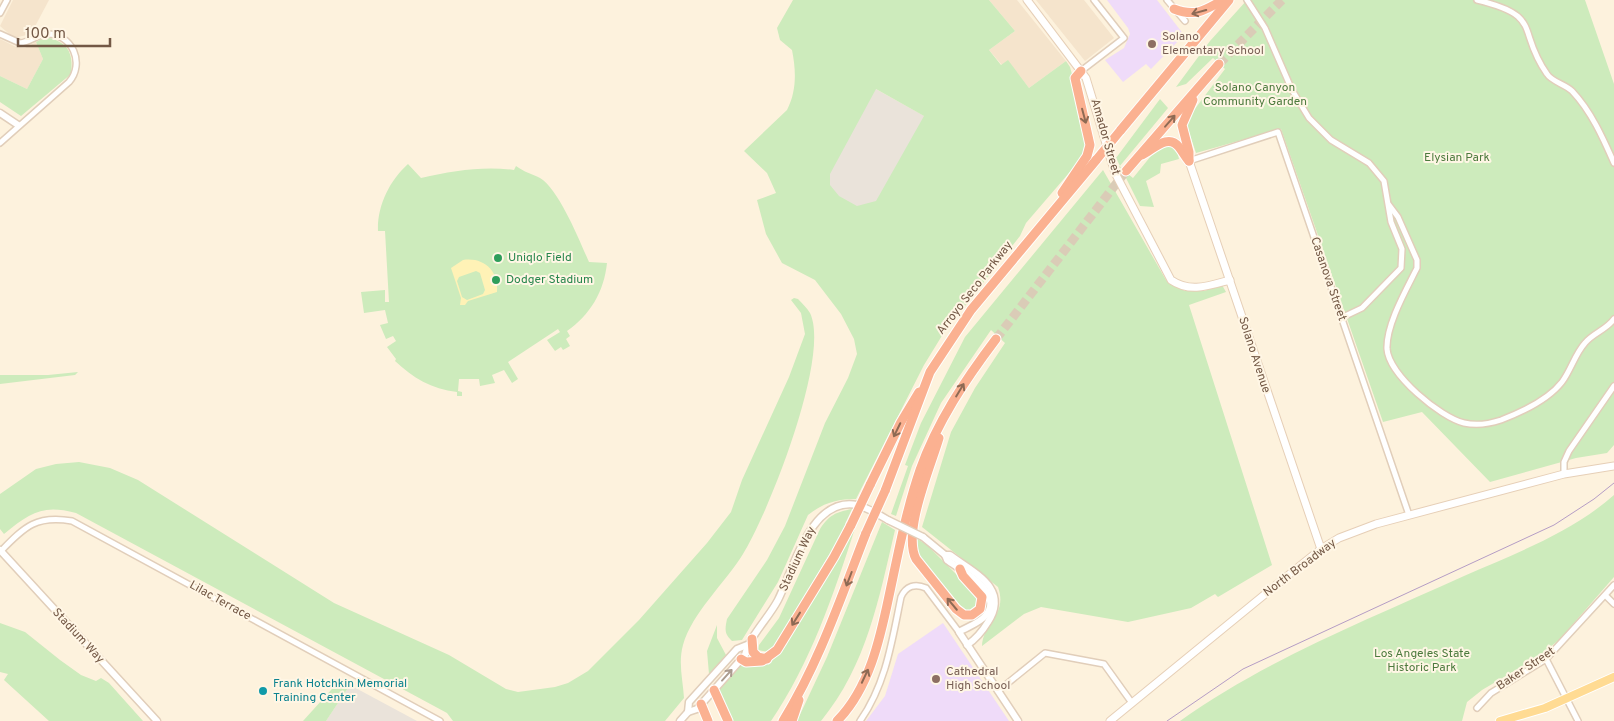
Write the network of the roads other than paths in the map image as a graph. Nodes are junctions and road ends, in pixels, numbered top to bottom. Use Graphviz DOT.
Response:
graph roads {
  1 [pos="7,0"];
  2 [pos="1026,0"];
  3 [pos="1094,0"];
  4 [pos="1167,0"];
  5 [pos="1223,0"];
  6 [pos="1229,0"];
  7 [pos="1247,0"];
  8 [pos="1477,0"];
  9 [pos="1174,9"];
  10 [pos="0,13"];
  11 [pos="1185,21"];
  12 [pos="0,34"];
  13 [pos="1219,64"];
  14 [pos="1081,71"];
  15 [pos="1197,90"];
  16 [pos="0,113"];
  17 [pos="18,125"];
  18 [pos="0,144"];
  19 [pos="1138,157"];
  20 [pos="1189,161"];
  21 [pos="1614,163"];
  22 [pos="1126,171"];
  23 [pos="1389,205"];
  24 [pos="1050,213"];
  25 [pos="1230,280"];
  26 [pos="1341,318"];
  27 [pos="1614,319"];
  28 [pos="996,339"];
  29 [pos="930,372"];
  30 [pos="1614,386"];
  31 [pos="947,412"];
  32 [pos="1614,466"];
  33 [pos="1564,474"];
  34 [pos="1409,515"];
  35 [pos="1321,549"];
  36 [pos="0,550"];
  37 [pos="945,555"];
  38 [pos="960,569"];
  39 [pos="1614,585"];
  40 [pos="1606,596"];
  41 [pos="1614,604"];
  42 [pos="959,632"];
  43 [pos="750,642"];
  44 [pos="967,645"];
  45 [pos="741,659"];
  46 [pos="767,659"];
  47 [pos="1546,659"];
  48 [pos="810,672"];
  49 [pos="1614,677"];
  50 [pos="714,690"];
  51 [pos="998,691"];
  52 [pos="1565,699"];
  53 [pos="1132,703"];
  54 [pos="701,704"];
  55 [pos="1477,708"];
  56 [pos="688,712"];
  57 [pos="838,720"];
  58 [pos="157,721"];
  59 [pos="440,721"];
  60 [pos="680,721"];
  61 [pos="708,721"];
  62 [pos="728,721"];
  63 [pos="783,721"];
  64 [pos="792,721"];
  65 [pos="860,721"];
  66 [pos="1018,721"];
  67 [pos="1110,721"];
  68 [pos="1500,721"];
  69 [pos="1578,721"];
  1 -- 10 [label="street"];
  2 -- 14 [label="main road, Amador Street"];
  3 -- 14 [label="street"];
  4 -- 9 [label="street"];
  5 -- 9 [label="highway, one-way"];
  6 -- 24 [label="highway, Arroyo Seco Parkway, bridge"];
  7 -- 23 [label="street"];
  8 -- 21 [label="street"];
  9 -- 11 [label="street"];
  12 -- 17 [label="street"];
  13 -- 15 [label="highway"];
  14 -- 24 [label="highway, one-way"];
  14 -- 25 [label="main road, Amador Street"];
  19 -- 15 [label="highway, one-way"];
  15 -- 20 [label="highway"];
  16 -- 17 [label="street"];
  17 -- 18 [label="street"];
  19 -- 20 [label="highway"];
  19 -- 22 [label="highway"];
  20 -- 25 [label="main road, Solano Avenue"];
  20 -- 26 [label="street, Casanova Street"];
  23 -- 26 [label="street"];
  23 -- 27 [label="street"];
  24 -- 29 [label="highway, Arroyo Seco Parkway"];
  25 -- 35 [label="main road, Solano Avenue"];
  26 -- 34 [label="street, Casanova Street"];
  31 -- 28 [label="highway, one-way"];
  29 -- 46 [label="highway, one-way, bridge"];
  29 -- 48 [label="highway, Arroyo Seco Parkway, one-way, bridge"];
  30 -- 33 [label="street"];
  38 -- 31 [label="highway, one-way"];
  57 -- 31 [label="highway, one-way"];
  32 -- 33 [label="main road, North Broadway"];
  33 -- 34 [label="main road, North Broadway"];
  34 -- 35 [label="main road, North Broadway"];
  35 -- 53 [label="main road, North Broadway"];
  36 -- 58 [label="street, Stadium Way"];
  36 -- 59 [label="street, Lilac Terrace"];
  37 -- 38 [label="street, Stadium Way"];
  37 -- 43 [label="street, Stadium Way, bridge"];
  37 -- 44 [label="street, Stadium Way"];
  38 -- 42 [label="street, Stadium Way"];
  39 -- 40 [label="street, Baker Street"];
  40 -- 41 [label="street"];
  40 -- 47 [label="street, Baker Street"];
  42 -- 44 [label="street"];
  42 -- 65 [label="street"];
  43 -- 45 [label="street, Stadium Way"];
  43 -- 46 [label="highway"];
  43 -- 56 [label="street, Stadium Way"];
  44 -- 51 [label="street"];
  45 -- 46 [label="highway"];
  50 -- 45 [label="street, Stadium Way, one-way"];
  47 -- 52 [label="street"];
  47 -- 55 [label="street, Baker Street"];
  48 -- 63 [label="highway, Arroyo Seco Parkway"];
  48 -- 64 [label="highway"];
  49 -- 52 [label="main road"];
  50 -- 54 [label="street, Stadium Way"];
  50 -- 62 [label="highway"];
  51 -- 53 [label="street"];
  51 -- 66 [label="street"];
  52 -- 68 [label="main road"];
  52 -- 69 [label="street"];
  53 -- 67 [label="main road, North Broadway"];
  54 -- 56 [label="street, Stadium Way"];
  54 -- 61 [label="highway"];
  56 -- 60 [label="street, Stadium Way"];
}
